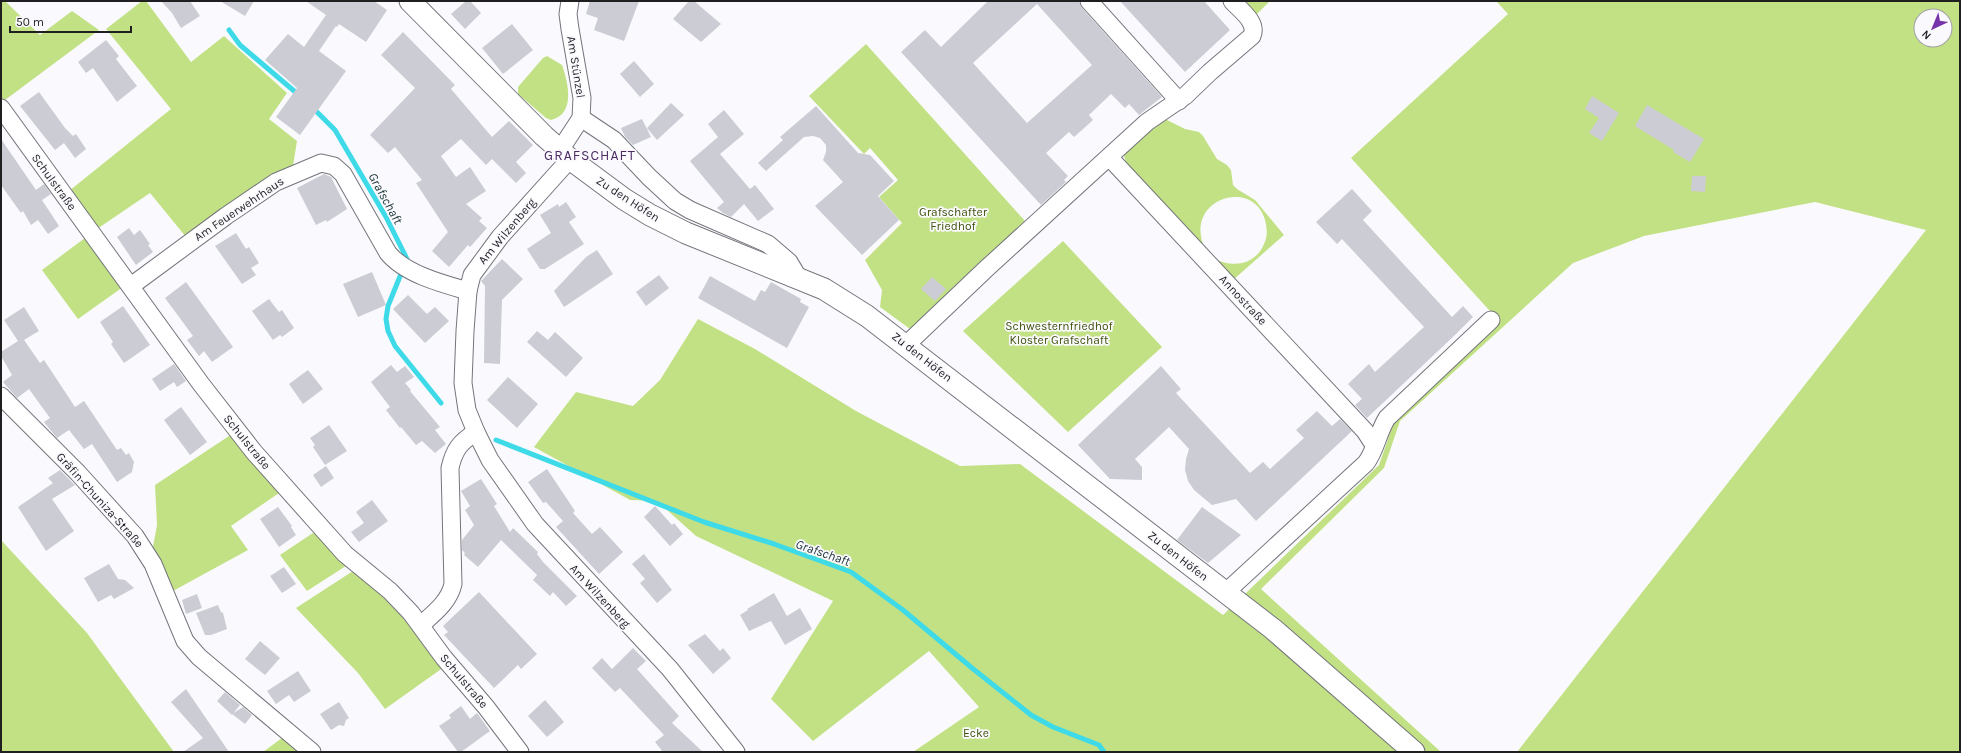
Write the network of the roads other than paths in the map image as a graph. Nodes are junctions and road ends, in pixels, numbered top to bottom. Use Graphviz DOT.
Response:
graph roads {
  1 [pos="410,1"];
  2 [pos="570,1"];
  3 [pos="1089,1"];
  4 [pos="1232,1"];
  5 [pos="1179,101"];
  6 [pos="1,108"];
  7 [pos="581,118"];
  8 [pos="565,155"];
  9 [pos="1109,157"];
  10 [pos="798,277"];
  11 [pos="131,286"];
  12 [pos="468,291"];
  13 [pos="1491,320"];
  14 [pos="906,345"];
  15 [pos="1,396"];
  16 [pos="476,432"];
  17 [pos="1374,445"];
  18 [pos="1225,593"];
  19 [pos="421,625"];
  20 [pos="312,752"];
  21 [pos="520,752"];
  22 [pos="736,752"];
  23 [pos="1414,752"];
  1 -- 8 [label="street, Zu den Höfen"];
  2 -- 7 [label="street, Am Stünzel"];
  3 -- 5 [label="street"];
  4 -- 5 [label="street"];
  5 -- 9 [label="street"];
  6 -- 11 [label="street, Schulstraße"];
  7 -- 8 [label="street, Am Stünzel"];
  7 -- 10 [label="street"];
  8 -- 10 [label="street, Zu den Höfen"];
  8 -- 12 [label="street, Am Wilzenberg"];
  9 -- 14 [label="street"];
  9 -- 17 [label="street, Annostraße"];
  10 -- 14 [label="street, Zu den Höfen"];
  11 -- 12 [label="street, Am Feuerwehrhaus"];
  11 -- 19 [label="street, Schulstraße"];
  12 -- 16 [label="street, Am Wilzenberg"];
  13 -- 17 [label="street"];
  14 -- 18 [label="street, Zu den Höfen"];
  15 -- 20 [label="street, Gräfin-Chuniza-Straße"];
  16 -- 19 [label="street"];
  16 -- 22 [label="street, Am Wilzenberg"];
  17 -- 18 [label="street"];
  18 -- 23 [label="street, Zu den Höfen"];
  19 -- 21 [label="street, Schulstraße"];
}
